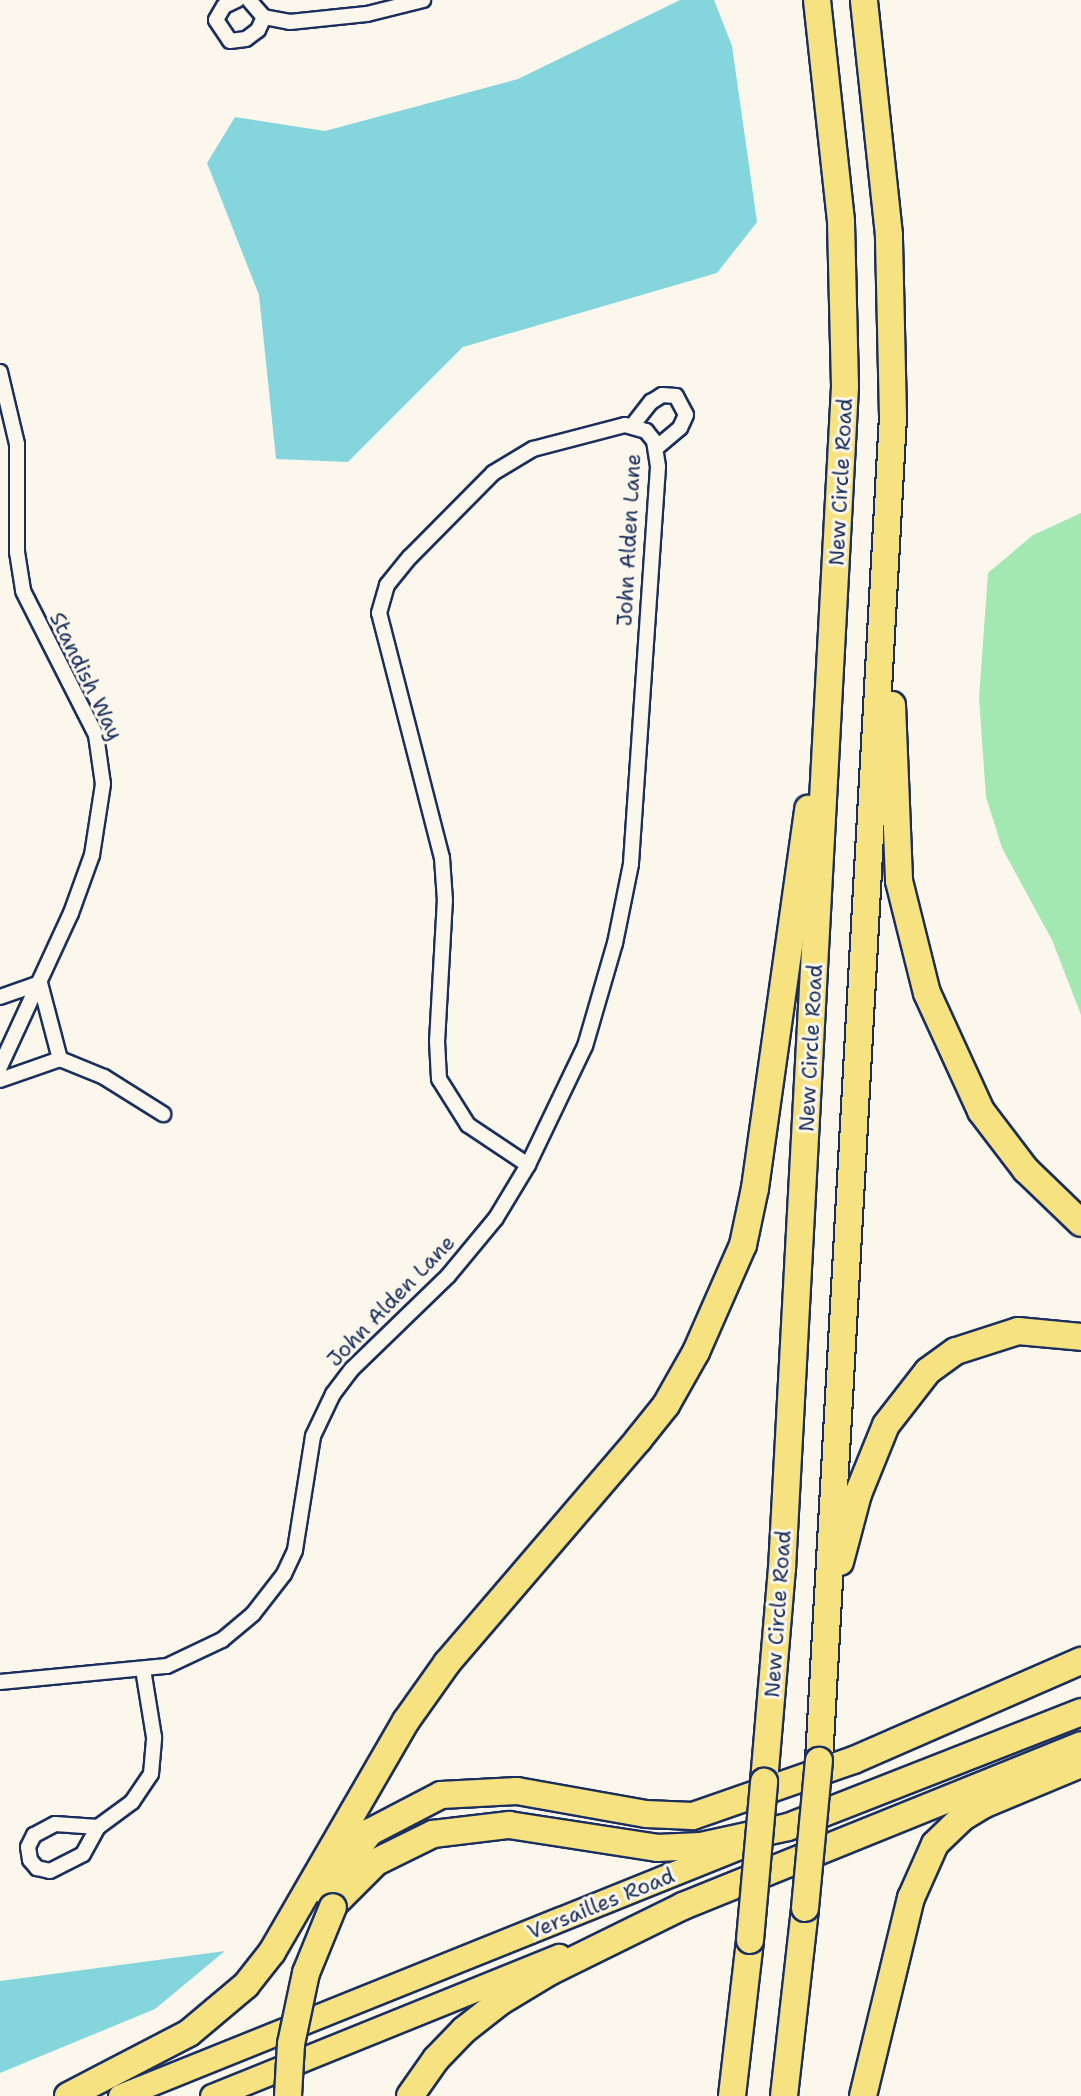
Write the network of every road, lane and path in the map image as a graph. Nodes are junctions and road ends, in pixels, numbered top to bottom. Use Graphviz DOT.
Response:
graph roads {
  1 [pos="237,0"];
  2 [pos="249,0"];
  3 [pos="423,0"];
  4 [pos="817,0"];
  5 [pos="864,0"];
  6 [pos="264,17"];
  7 [pos="0,372"];
  8 [pos="632,426"];
  9 [pos="656,448"];
  10 [pos="886,538"];
  11 [pos="833,638"];
  12 [pos="40,983"];
  13 [pos="0,997"];
  14 [pos="60,1059"];
  15 [pos="0,1067"];
  16 [pos="0,1080"];
  17 [pos="163,1114"];
  18 [pos="528,1165"];
  19 [pos="1081,1223"];
  20 [pos="1081,1337"];
  21 [pos="1081,1661"];
  22 [pos="822,1667"];
  23 [pos="143,1669"];
  24 [pos="0,1682"];
  25 [pos="1081,1712"];
  26 [pos="1081,1745"];
  27 [pos="1081,1764"];
  28 [pos="98,1826"];
  29 [pos="788,1827"];
  30 [pos="683,1906"];
  31 [pos="291,1922"];
  32 [pos="68,2096"];
  33 [pos="120,2096"];
  34 [pos="212,2096"];
  35 [pos="288,2096"];
  36 [pos="410,2096"];
  37 [pos="732,2096"];
  38 [pos="785,2096"];
  39 [pos="863,2096"];
  1 -- 6 [label="street"];
  2 -- 6 [label="street"];
  3 -- 6 [label="street"];
  4 -- 11 [label="highway, New Circle Road"];
  5 -- 10 [label="highway"];
  7 -- 12 [label="street, Standish Way"];
  8 -- 9 [label="street, John Alden Lane"];
  8 -- 9 [label="street"];
  8 -- 18 [label="street, John Alden Lane"];
  9 -- 18 [label="street, John Alden Lane"];
  10 -- 19 [label="highway"];
  10 -- 22 [label="highway"];
  11 -- 31 [label="highway"];
  11 -- 37 [label="highway, New Circle Road, bridge"];
  12 -- 13 [label="street"];
  12 -- 14 [label="street"];
  12 -- 15 [label="street, Standish Way"];
  14 -- 16 [label="street"];
  14 -- 17 [label="street"];
  18 -- 23 [label="street, John Alden Lane"];
  20 -- 22 [label="highway"];
  21 -- 31 [label="highway"];
  22 -- 38 [label="highway, bridge"];
  23 -- 24 [label="street, John Alden Lane"];
  23 -- 28 [label="street"];
  25 -- 29 [label="highway, Versailles Road"];
  26 -- 30 [label="highway, Versailles Road"];
  27 -- 39 [label="highway"];
  28 -- 28 [label="street"];
  29 -- 33 [label="main road, Versailles Road"];
  29 -- 35 [label="highway, bridge"];
  30 -- 34 [label="main road, Versailles Road"];
  30 -- 36 [label="highway"];
  31 -- 32 [label="highway"];
}
